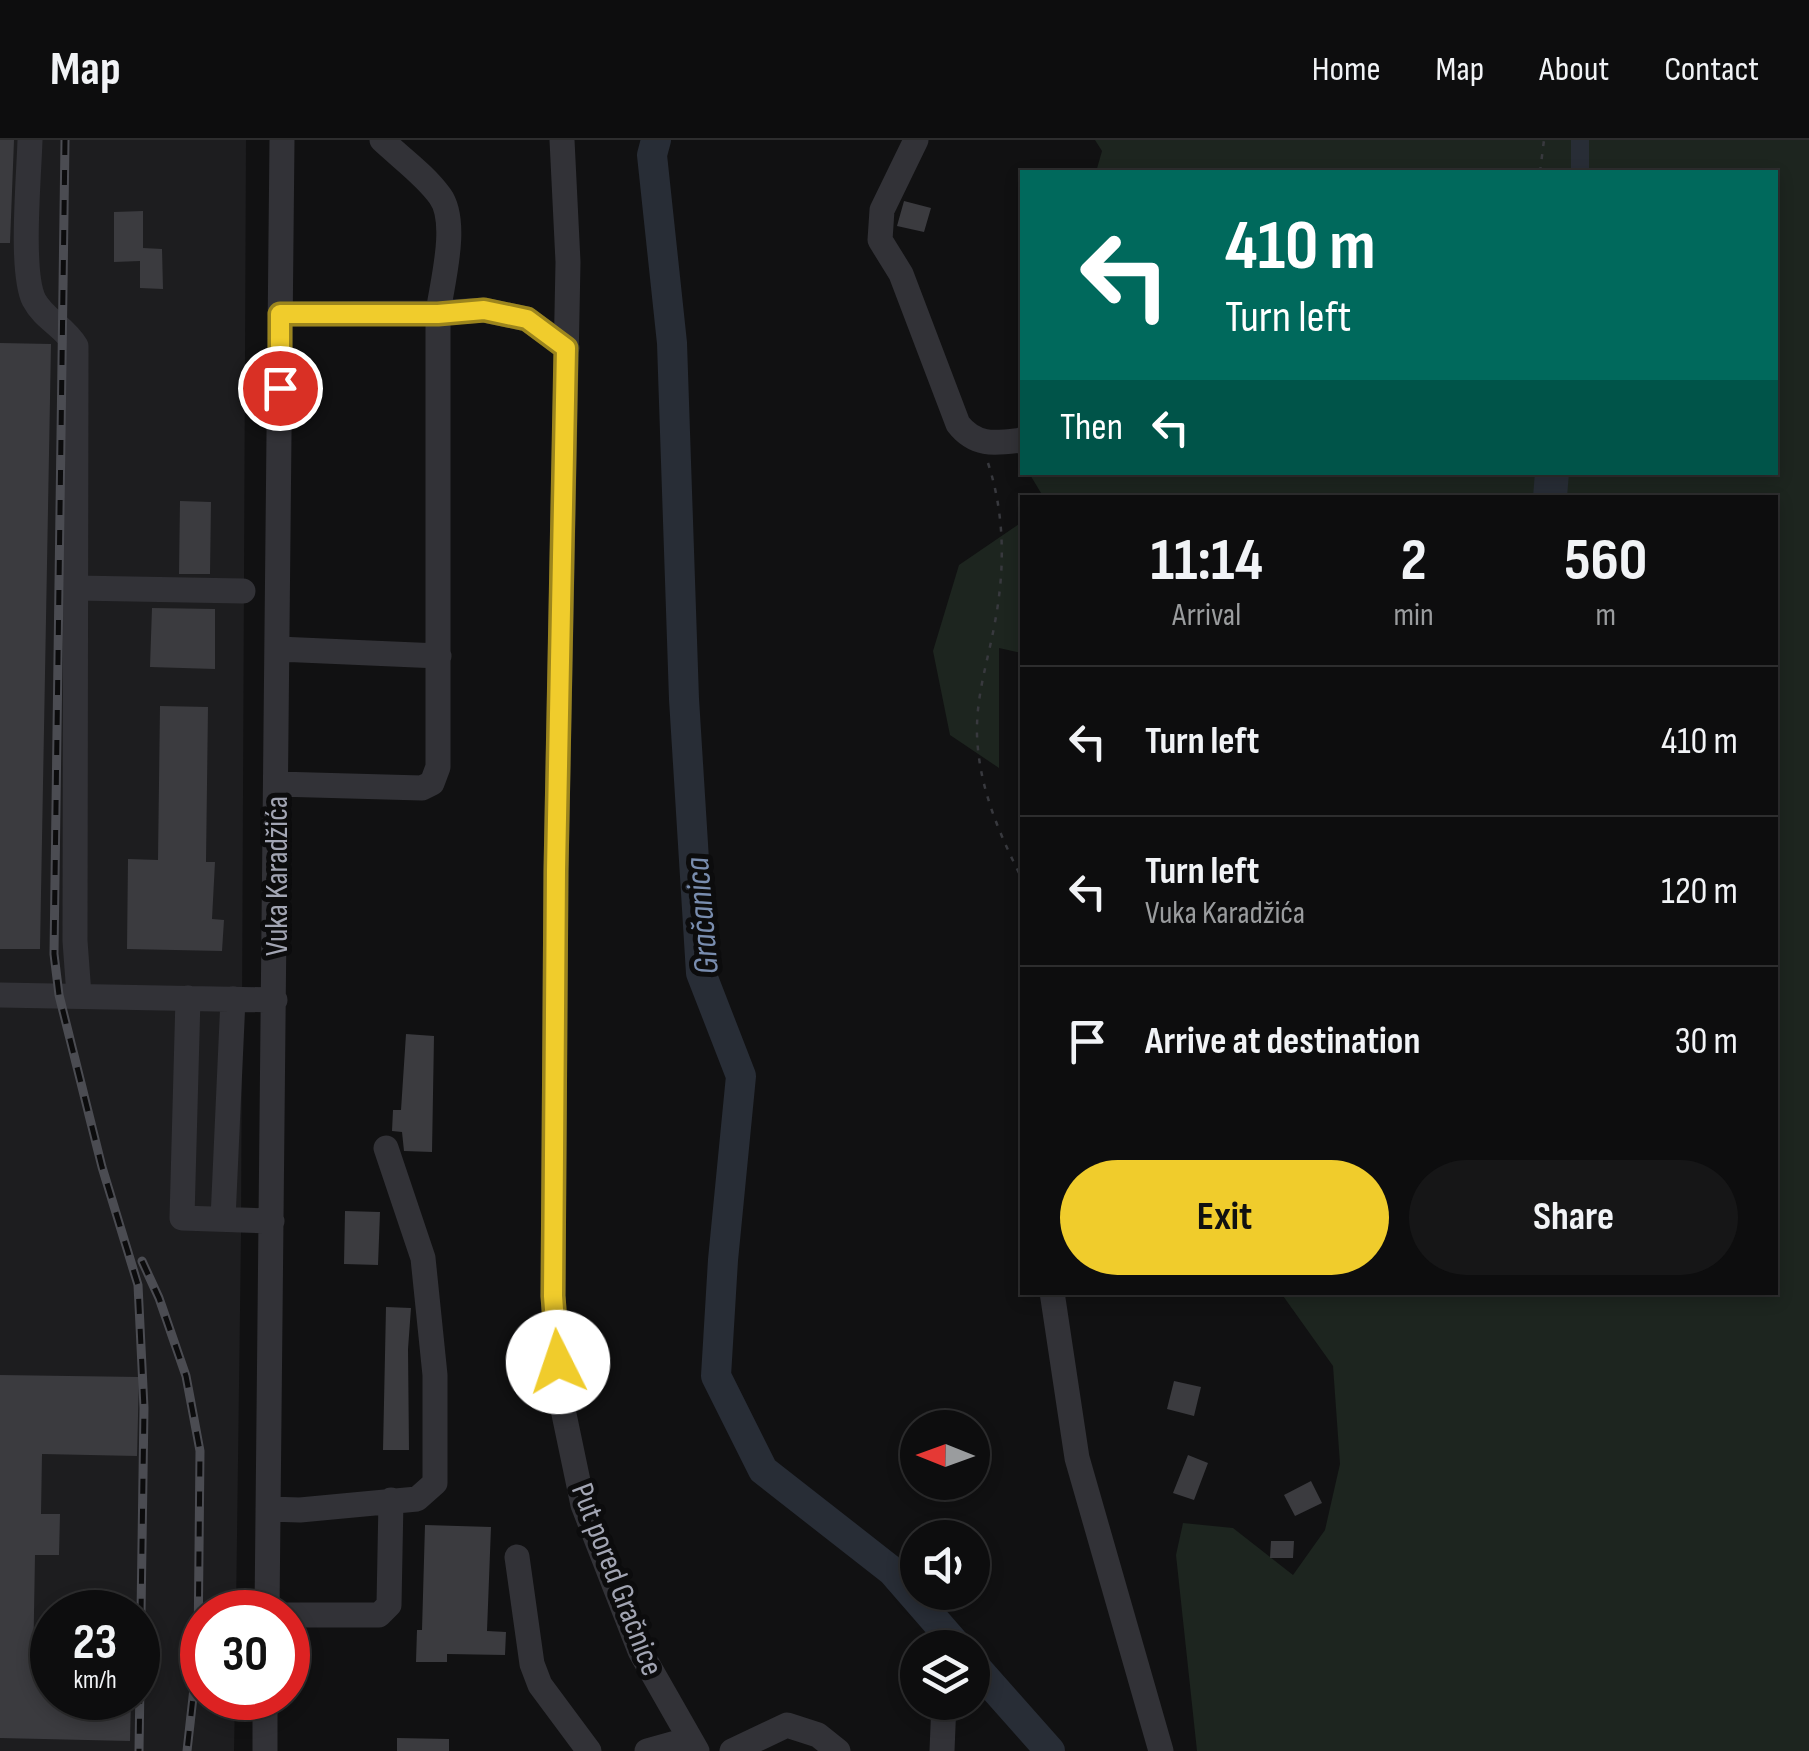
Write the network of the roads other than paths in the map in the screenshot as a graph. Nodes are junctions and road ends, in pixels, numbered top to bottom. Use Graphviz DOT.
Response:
graph roads {
  1 [pos="30,140"];
  2 [pos="282,140"];
  3 [pos="382,140"];
  4 [pos="562,140"];
  5 [pos="916,140"];
  6 [pos="280,314"];
  7 [pos="438,314"];
  8 [pos="566,348"];
  9 [pos="1020,440"];
  10 [pos="76,588"];
  11 [pos="243,591"];
  12 [pos="278,649"];
  13 [pos="439,656"];
  14 [pos="277,784"];
  15 [pos="0,995"];
  16 [pos="78,995"];
  17 [pos="188,998"];
  18 [pos="232,999"];
  19 [pos="275,1000"];
  20 [pos="386,1148"];
  21 [pos="223,1219"];
  22 [pos="272,1221"];
  23 [pos="1052,1295"];
  24 [pos="391,1500"];
  25 [pos="268,1509"];
  26 [pos="517,1558"];
  27 [pos="266,1590"];
  28 [pos="310,1615"];
  29 [pos="265,1720"];
  30 [pos="943,1720"];
  31 [pos="693,1745"];
  32 [pos="264,1751"];
  33 [pos="589,1751"];
  34 [pos="648,1751"];
  35 [pos="732,1751"];
  36 [pos="838,1751"];
  37 [pos="942,1751"];
  38 [pos="1161,1751"];
  1 -- 10 [label="street"];
  2 -- 6 [label="street, Vuka Karadžića"];
  3 -- 7 [label="street"];
  4 -- 8 [label="street, Put pored Gračnice"];
  5 -- 9 [label="street"];
  6 -- 7 [label="street"];
  6 -- 12 [label="street, Vuka Karadžića"];
  7 -- 8 [label="street"];
  7 -- 13 [label="street"];
  8 -- 31 [label="street, Put pored Gračnice"];
  10 -- 11 [label="street"];
  10 -- 16 [label="street"];
  12 -- 13 [label="street"];
  12 -- 14 [label="street, Vuka Karadžića"];
  13 -- 14 [label="street"];
  14 -- 19 [label="street, Vuka Karadžića"];
  15 -- 16 [label="street"];
  16 -- 17 [label="street"];
  17 -- 18 [label="street"];
  17 -- 21 [label="street"];
  18 -- 19 [label="street"];
  18 -- 21 [label="street"];
  19 -- 22 [label="street, Vuka Karadžića"];
  20 -- 24 [label="street"];
  21 -- 22 [label="street"];
  22 -- 25 [label="street, Vuka Karadžića"];
  23 -- 38 [label="street"];
  24 -- 25 [label="street"];
  24 -- 28 [label="street"];
  25 -- 27 [label="street, Vuka Karadžića"];
  26 -- 33 [label="street"];
  29 -- 32 [label="street"];
  30 -- 37 [label="street"];
  31 -- 34 [label="street"];
  35 -- 36 [label="street"];
}
